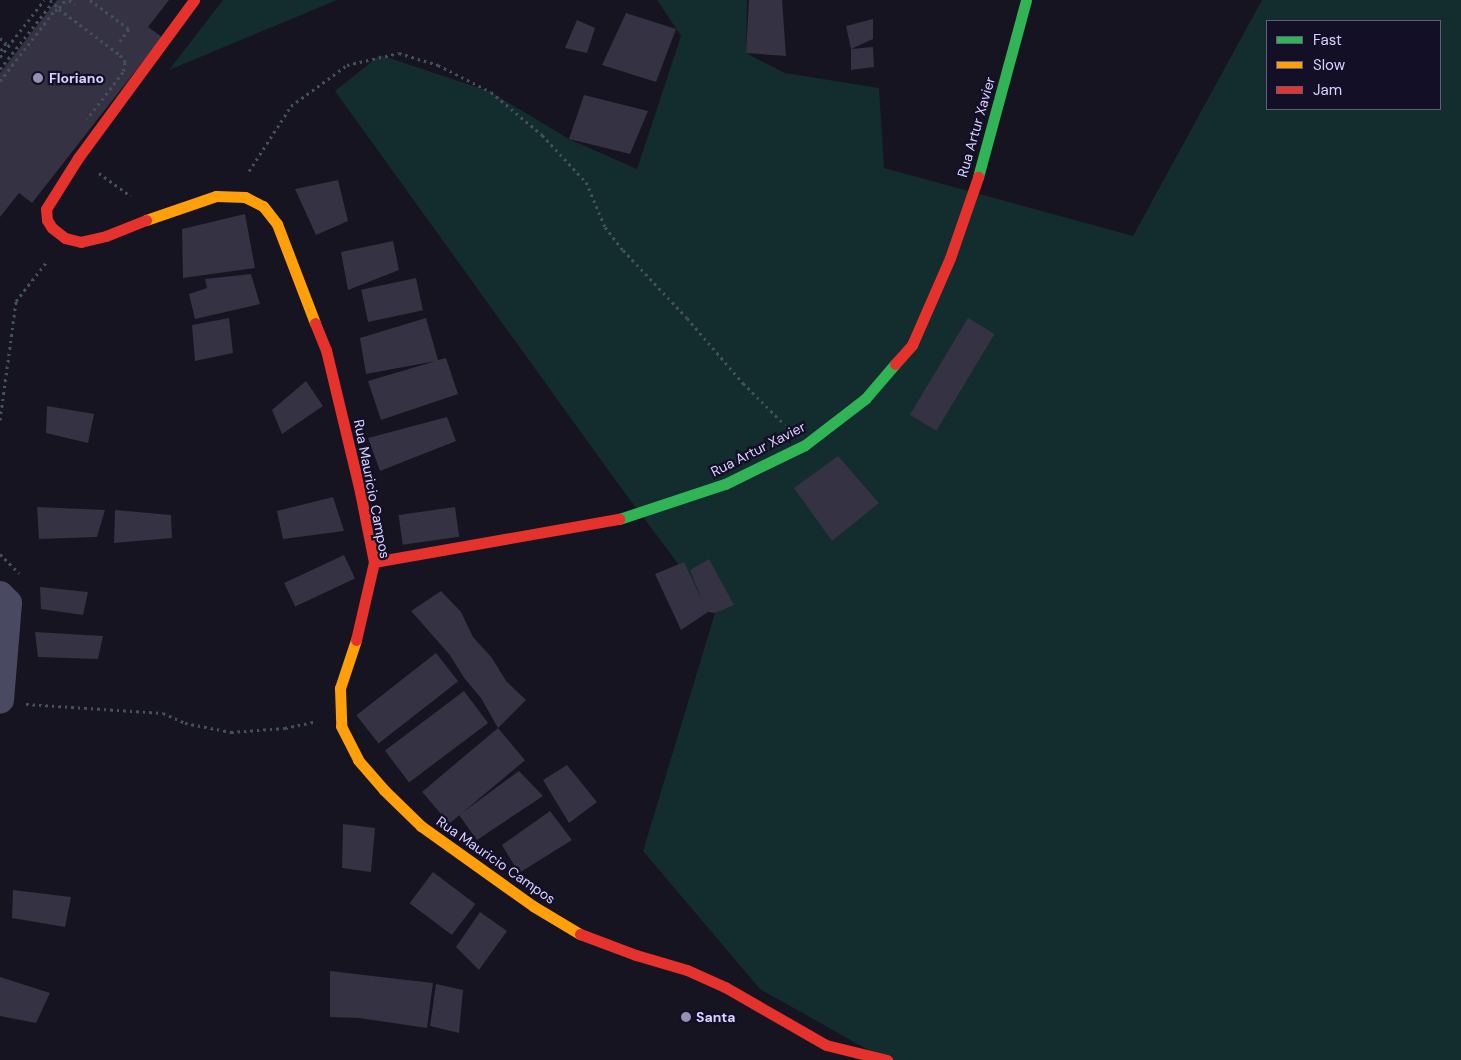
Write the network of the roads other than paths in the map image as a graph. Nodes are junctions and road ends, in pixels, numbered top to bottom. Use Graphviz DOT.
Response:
graph roads {
  1 [pos="194,0"];
  2 [pos="1026,0"];
  3 [pos="374,562"];
  4 [pos="0,594"];
  5 [pos="10,702"];
  6 [pos="887,1060"];
  1 -- 3 [label="street, Rua Mauricio Campos"];
  2 -- 3 [label="street, Rua Artur Xavier"];
  3 -- 6 [label="street, Rua Mauricio Campos"];
  4 -- 5 [label="street"];
}
